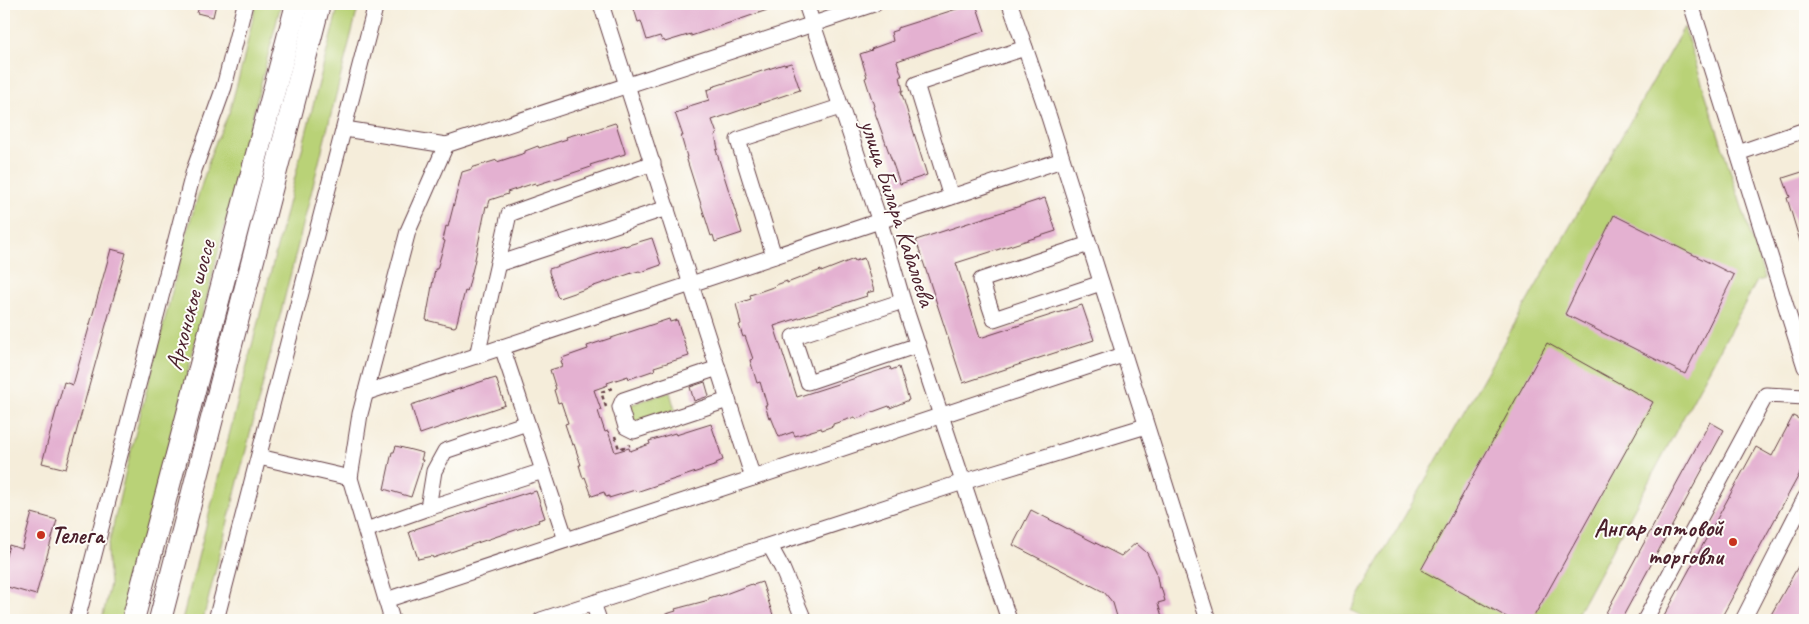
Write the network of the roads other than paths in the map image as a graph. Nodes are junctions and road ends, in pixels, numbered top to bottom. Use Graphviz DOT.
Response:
graph roads {
  1 [pos="245,4"];
  2 [pos="297,4"];
  3 [pos="319,4"];
  4 [pos="376,4"];
  5 [pos="602,4"];
  6 [pos="806,4"];
  7 [pos="874,4"];
  8 [pos="1010,4"];
  9 [pos="1691,4"];
  10 [pos="813,24"];
  11 [pos="1025,48"];
  12 [pos="628,85"];
  13 [pos="840,106"];
  14 [pos="345,129"];
  15 [pos="1805,130"];
  16 [pos="446,145"];
  17 [pos="1738,153"];
  18 [pos="1062,160"];
  19 [pos="653,163"];
  20 [pos="951,198"];
  21 [pos="668,208"];
  22 [pos="880,222"];
  23 [pos="1089,244"];
  24 [pos="774,256"];
  25 [pos="498,264"];
  26 [pos="691,284"];
  27 [pos="1101,284"];
  28 [pos="903,301"];
  29 [pos="1798,322"];
  30 [pos="918,345"];
  31 [pos="502,347"];
  32 [pos="1123,355"];
  33 [pos="477,356"];
  34 [pos="1805,367"];
  35 [pos="718,368"];
  36 [pos="365,394"];
  37 [pos="1805,397"];
  38 [pos="728,400"];
  39 [pos="941,416"];
  40 [pos="528,423"];
  41 [pos="1146,426"];
  42 [pos="259,457"];
  43 [pos="543,471"];
  44 [pos="350,478"];
  45 [pos="753,478"];
  46 [pos="963,482"];
  47 [pos="1805,498"];
  48 [pos="428,508"];
  49 [pos="366,530"];
  50 [pos="566,540"];
  51 [pos="770,546"];
  52 [pos="386,600"];
  53 [pos="593,603"];
  54 [pos="77,620"];
  55 [pos="133,620"];
  56 [pos="160,620"];
  57 [pos="216,620"];
  58 [pos="392,620"];
  59 [pos="541,620"];
  60 [pos="599,620"];
  61 [pos="804,620"];
  62 [pos="1009,620"];
  63 [pos="1208,620"];
  64 [pos="1645,620"];
  65 [pos="1742,620"];
  1 -- 54 [label="street"];
  2 -- 55 [label="highway, Архонское шоссе"];
  3 -- 56 [label="highway, Архонское шоссе"];
  4 -- 14 [label="street"];
  5 -- 12 [label="street"];
  6 -- 10 [label="street, улица Билара Кабалоева"];
  7 -- 10 [label="street"];
  8 -- 11 [label="street"];
  9 -- 17 [label="street"];
  10 -- 12 [label="street"];
  10 -- 13 [label="street, улица Билара Кабалоева"];
  11 -- 18 [label="street"];
  11 -- 20 [label="street"];
  12 -- 16 [label="street"];
  12 -- 19 [label="street"];
  13 -- 22 [label="street, улица Билара Кабалоева"];
  13 -- 24 [label="street"];
  14 -- 16 [label="street"];
  14 -- 42 [label="street"];
  15 -- 17 [label="street"];
  16 -- 36 [label="street"];
  17 -- 29 [label="street"];
  18 -- 20 [label="street"];
  18 -- 23 [label="street"];
  19 -- 21 [label="street"];
  19 -- 25 [label="street"];
  20 -- 22 [label="street"];
  21 -- 25 [label="street"];
  21 -- 26 [label="street"];
  22 -- 24 [label="street"];
  22 -- 28 [label="street, улица Билара Кабалоева"];
  23 -- 27 [label="street"];
  23 -- 27 [label="street"];
  24 -- 26 [label="street"];
  25 -- 33 [label="street"];
  26 -- 31 [label="street"];
  26 -- 35 [label="street"];
  27 -- 32 [label="street"];
  28 -- 30 [label="street, улица Билара Кабалоева"];
  28 -- 30 [label="street"];
  29 -- 34 [label="street"];
  30 -- 39 [label="street, улица Билара Кабалоева"];
  31 -- 33 [label="street"];
  31 -- 40 [label="street"];
  32 -- 39 [label="street"];
  32 -- 41 [label="street"];
  33 -- 36 [label="street"];
  35 -- 38 [label="street"];
  35 -- 38 [label="street"];
  36 -- 44 [label="street"];
  37 -- 64 [label="street"];
  38 -- 45 [label="street"];
  39 -- 45 [label="street"];
  39 -- 46 [label="street, улица Билара Кабалоева"];
  40 -- 43 [label="street"];
  40 -- 48 [label="street"];
  41 -- 46 [label="street"];
  41 -- 63 [label="street"];
  42 -- 44 [label="street"];
  42 -- 57 [label="street"];
  43 -- 48 [label="street"];
  43 -- 50 [label="street"];
  44 -- 49 [label="street"];
  45 -- 50 [label="street"];
  46 -- 51 [label="street"];
  46 -- 62 [label="street, улица Билара Кабалоева"];
  47 -- 65 [label="street"];
  48 -- 49 [label="street"];
  49 -- 52 [label="street"];
  50 -- 52 [label="street"];
  51 -- 53 [label="street"];
  51 -- 61 [label="street"];
  52 -- 58 [label="street"];
  53 -- 59 [label="street"];
  53 -- 60 [label="street"];
}
